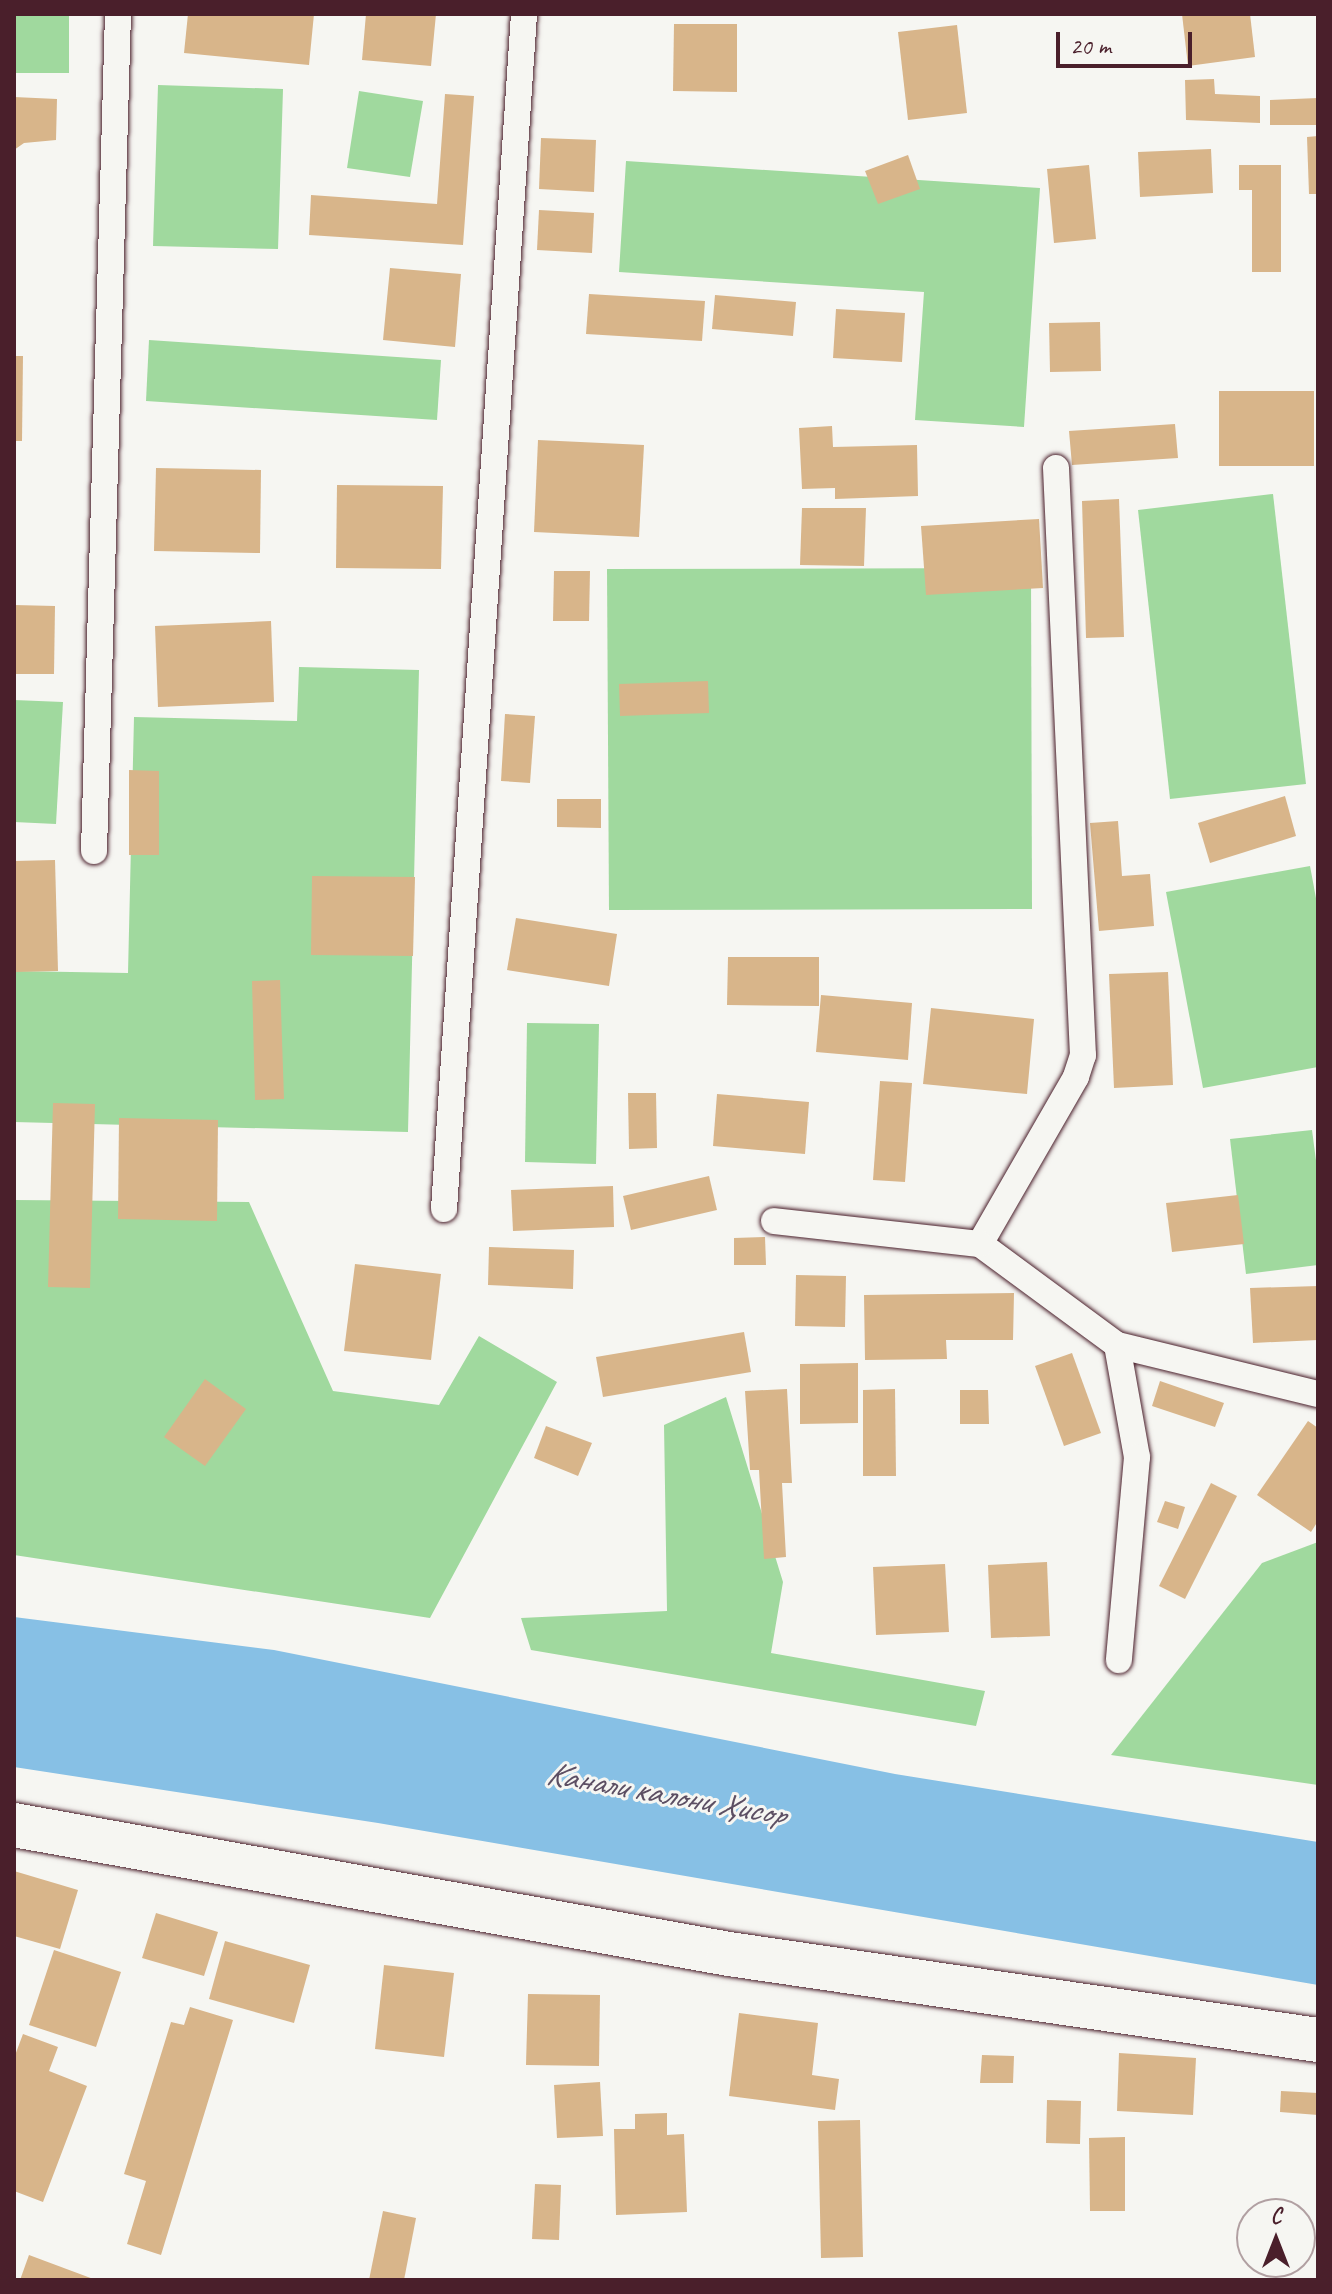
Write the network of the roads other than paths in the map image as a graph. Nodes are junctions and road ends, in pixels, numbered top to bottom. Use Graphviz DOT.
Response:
graph roads {
  1 [pos="118,14"];
  2 [pos="524,14"];
  3 [pos="1056,468"];
  4 [pos="94,851"];
  5 [pos="444,1209"];
  6 [pos="774,1221"];
  7 [pos="980,1244"];
  8 [pos="1117,1345"];
  9 [pos="1318,1394"];
  10 [pos="1119,1660"];
  11 [pos="14,1825"];
  12 [pos="1318,2040"];
  1 -- 4 [label="lane"];
  2 -- 5 [label="lane"];
  3 -- 7 [label="lane"];
  6 -- 7 [label="lane"];
  7 -- 8 [label="lane"];
  8 -- 9 [label="lane"];
  8 -- 10 [label="lane"];
  11 -- 12 [label="street"];
}
